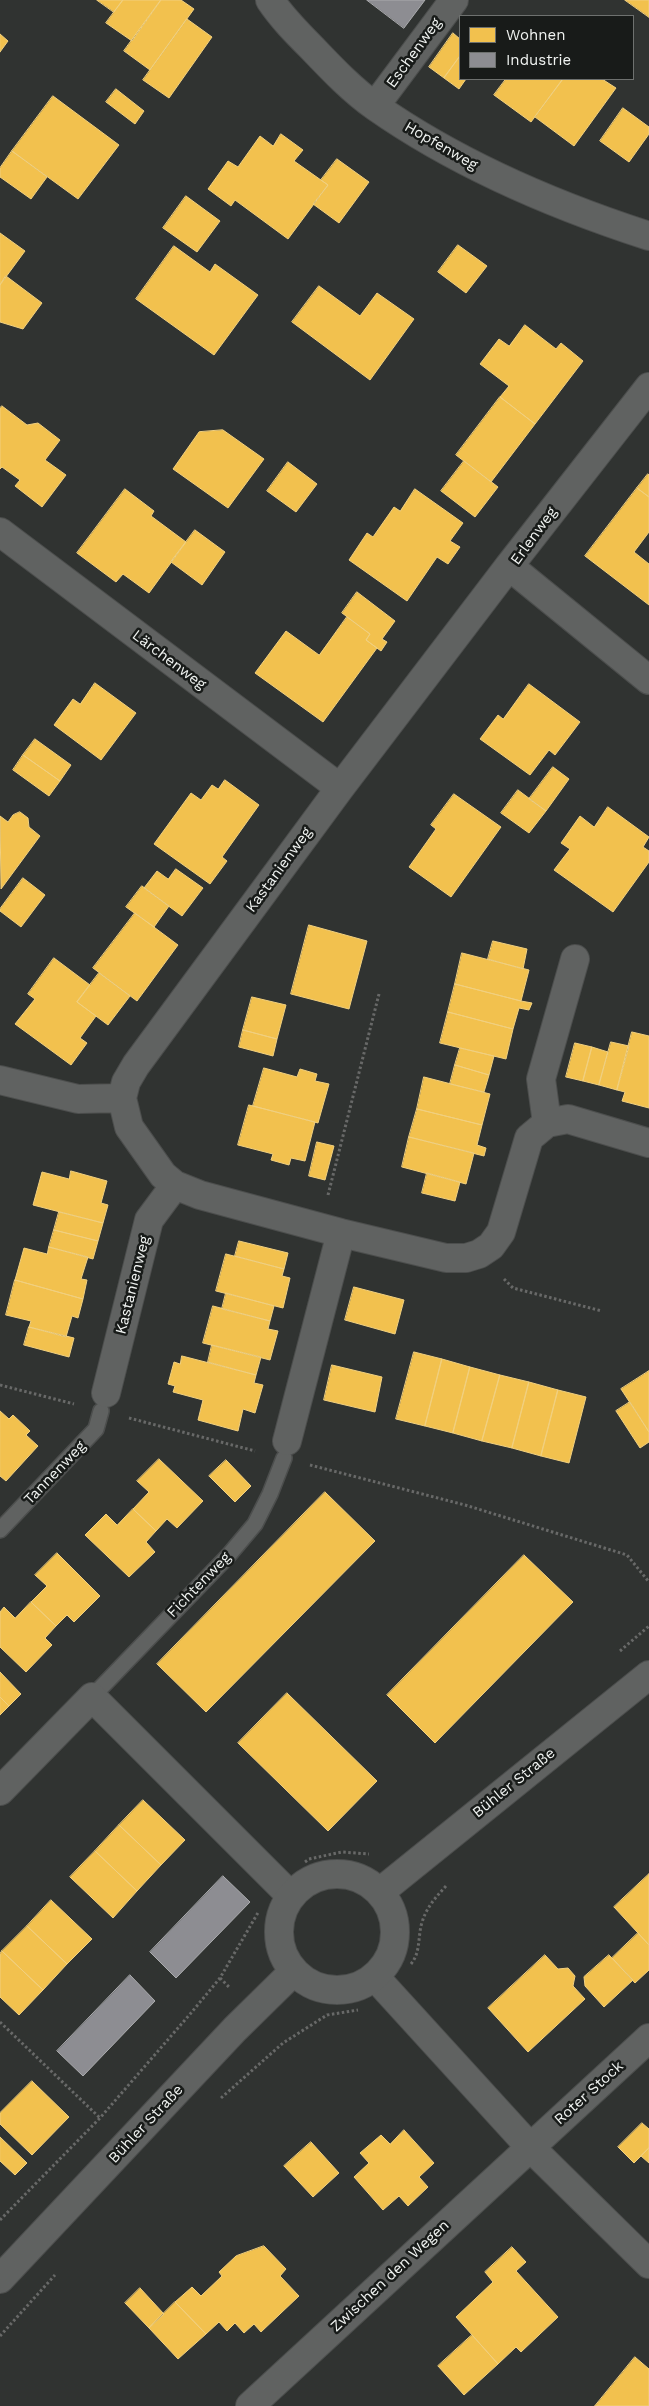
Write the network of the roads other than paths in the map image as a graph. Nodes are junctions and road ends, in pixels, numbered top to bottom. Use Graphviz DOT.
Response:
graph roads {
  1 [pos="270,0"];
  2 [pos="454,0"];
  3 [pos="375,106"];
  4 [pos="649,236"];
  5 [pos="649,387"];
  6 [pos="0,532"];
  7 [pos="509,566"];
  8 [pos="649,680"];
  9 [pos="340,788"];
  10 [pos="574,959"];
  11 [pos="0,1080"];
  12 [pos="122,1098"];
  13 [pos="547,1123"];
  14 [pos="649,1143"];
  15 [pos="174,1185"];
  16 [pos="330,1230"];
  17 [pos="104,1402"];
  18 [pos="285,1449"];
  19 [pos="0,1530"];
  20 [pos="649,1675"];
  21 [pos="92,1697"];
  22 [pos="0,1791"];
  23 [pos="380,1892"];
  24 [pos="291,1896"];
  25 [pos="293,1972"];
  26 [pos="382,1984"];
  27 [pos="649,2038"];
  28 [pos="530,2147"];
  29 [pos="649,2264"];
  30 [pos="0,2279"];
  31 [pos="250,2406"];
  1 -- 3 [label="street, Hopfenweg"];
  2 -- 3 [label="street, Eschenweg"];
  3 -- 4 [label="street, Hopfenweg"];
  5 -- 7 [label="street, Erlenweg"];
  6 -- 9 [label="street, Lärchenweg"];
  7 -- 8 [label="street, Erlenweg"];
  7 -- 9 [label="street, Kastanienweg"];
  9 -- 12 [label="street, Kastanienweg"];
  10 -- 13 [label="street"];
  11 -- 12 [label="street"];
  12 -- 15 [label="street"];
  13 -- 14 [label="street"];
  13 -- 16 [label="street"];
  15 -- 16 [label="street"];
  15 -- 17 [label="street, Kastanienweg"];
  16 -- 18 [label="street"];
  17 -- 19 [label="lane, Tannenweg"];
  18 -- 21 [label="lane, Fichtenweg"];
  20 -- 23 [label="street, Bühler Straße"];
  21 -- 22 [label="street, Fichtenweg"];
  21 -- 24 [label="street"];
  23 -- 24 [label="street"];
  23 -- 26 [label="street"];
  24 -- 25 [label="street"];
  25 -- 26 [label="street"];
  25 -- 30 [label="street, Bühler Straße"];
  26 -- 28 [label="street"];
  27 -- 28 [label="street, Roter Stock"];
  28 -- 29 [label="street"];
  28 -- 31 [label="street, Zwischen den Wegen"];
}
